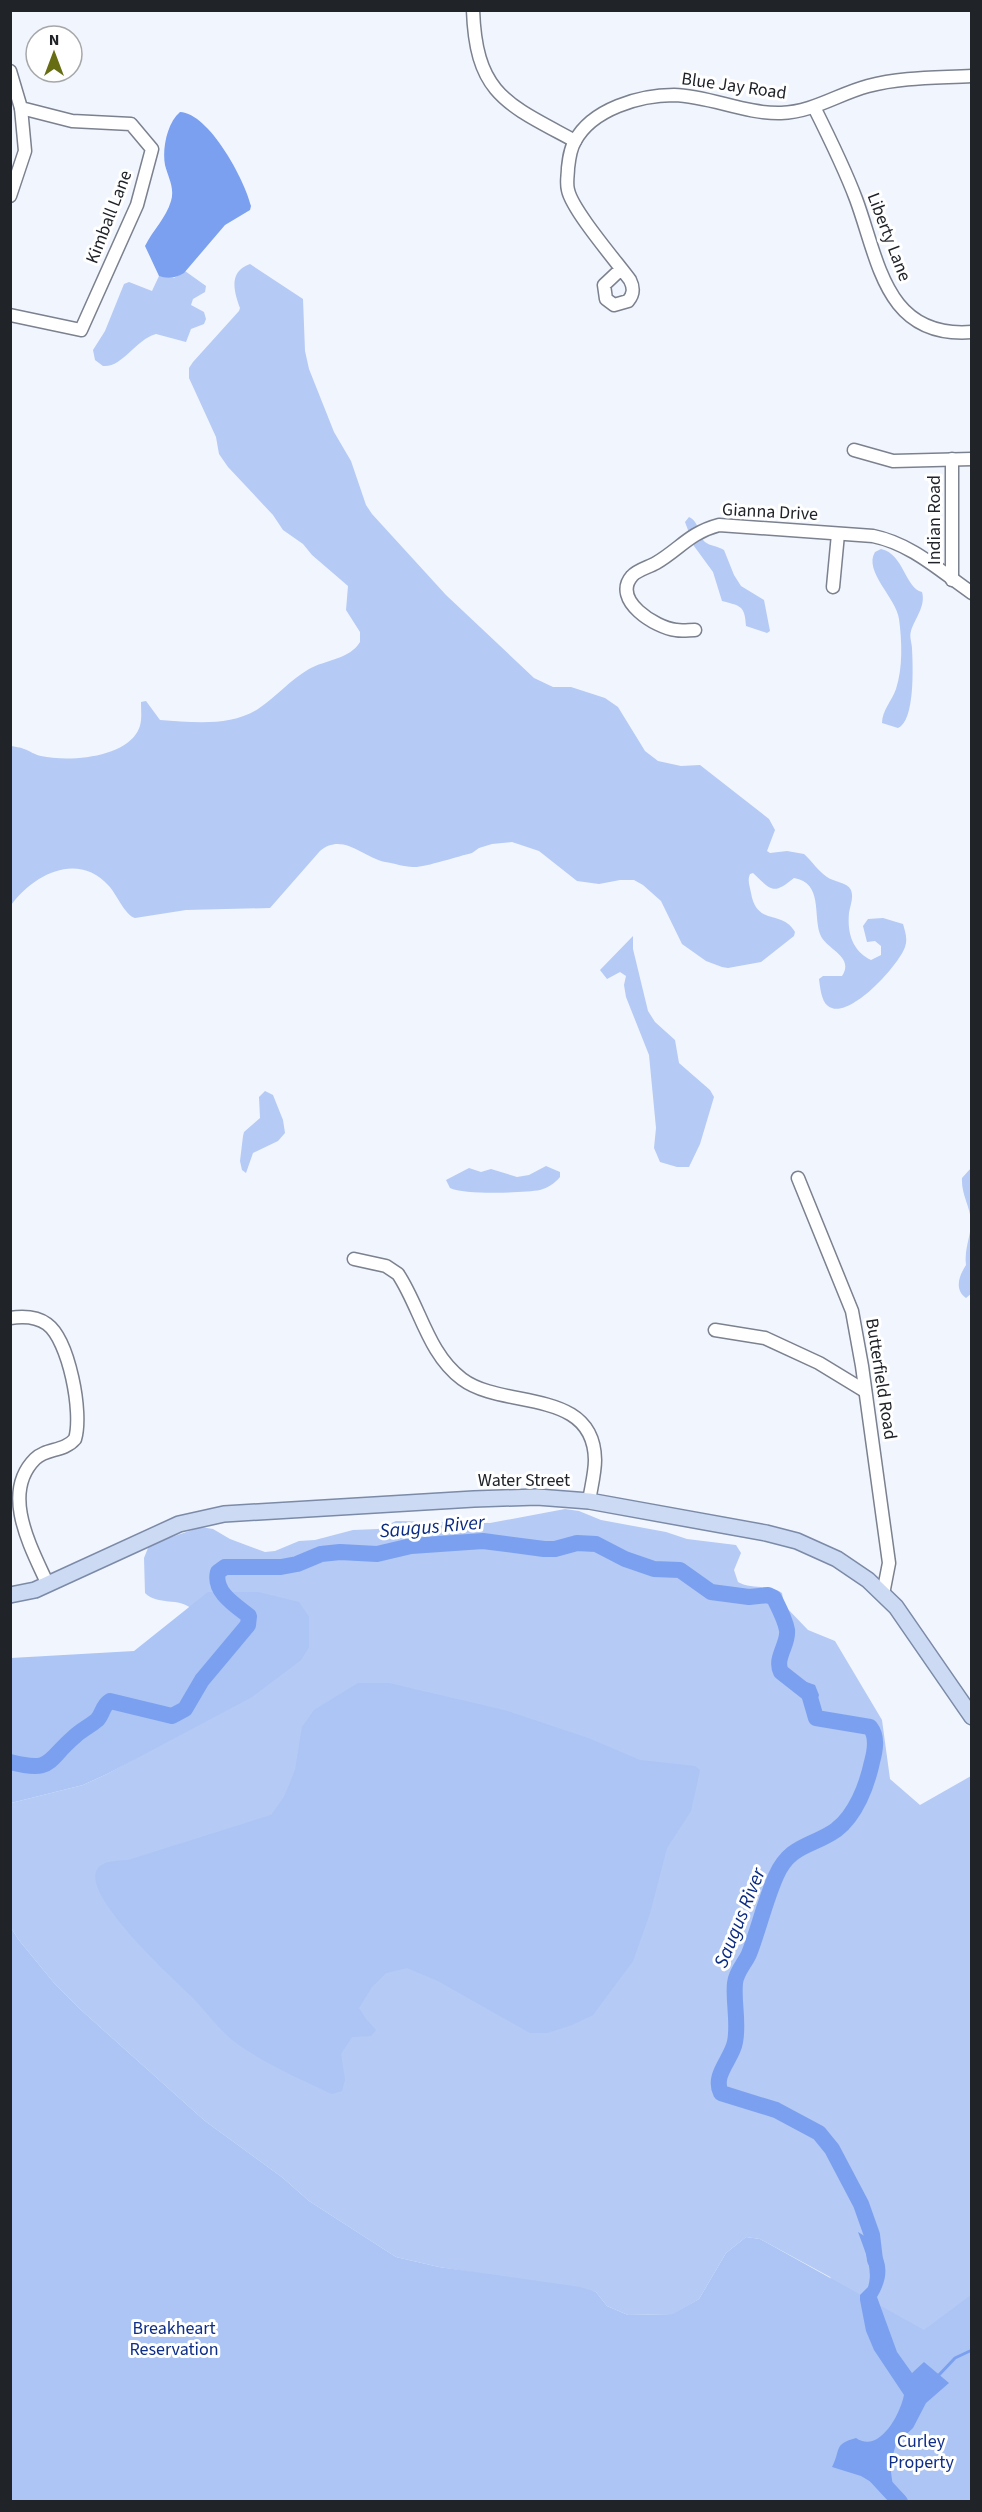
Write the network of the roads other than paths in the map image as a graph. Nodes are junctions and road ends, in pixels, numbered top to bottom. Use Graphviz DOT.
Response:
graph roads {
  1 [pos="473,10"];
  2 [pos="10,71"];
  3 [pos="972,76"];
  4 [pos="814,107"];
  5 [pos="21,108"];
  6 [pos="575,141"];
  7 [pos="10,196"];
  8 [pos="621,269"];
  9 [pos="10,315"];
  10 [pos="972,332"];
  11 [pos="854,450"];
  12 [pos="952,459"];
  13 [pos="972,459"];
  14 [pos="838,534"];
  15 [pos="952,580"];
  16 [pos="833,587"];
  17 [pos="972,593"];
  18 [pos="695,630"];
  19 [pos="798,1178"];
  20 [pos="354,1259"];
  21 [pos="10,1318"];
  22 [pos="715,1330"];
  23 [pos="865,1391"];
  24 [pos="589,1501"];
  25 [pos="48,1585"];
  26 [pos="883,1594"];
  27 [pos="10,1595"];
  28 [pos="972,1717"];
  1 -- 6 [label="street"];
  2 -- 5 [label="street"];
  3 -- 4 [label="street, Blue Jay Road"];
  4 -- 6 [label="street, Blue Jay Road"];
  4 -- 10 [label="street, Liberty Lane"];
  5 -- 7 [label="street"];
  5 -- 9 [label="street, Kimball Lane"];
  6 -- 8 [label="street"];
  11 -- 12 [label="street"];
  12 -- 13 [label="street"];
  12 -- 15 [label="street, Indian Road"];
  14 -- 15 [label="street, Gianna Drive"];
  14 -- 16 [label="street"];
  14 -- 18 [label="street, Gianna Drive"];
  15 -- 17 [label="street, Gianna Drive"];
  19 -- 23 [label="street, Butterfield Road"];
  20 -- 24 [label="street"];
  21 -- 25 [label="street"];
  22 -- 23 [label="street"];
  23 -- 26 [label="street, Butterfield Road"];
  24 -- 25 [label="main road, Water Street"];
  24 -- 26 [label="main road, Water Street"];
  25 -- 27 [label="main road, Water Street"];
  26 -- 28 [label="main road, Water Street"];
}
